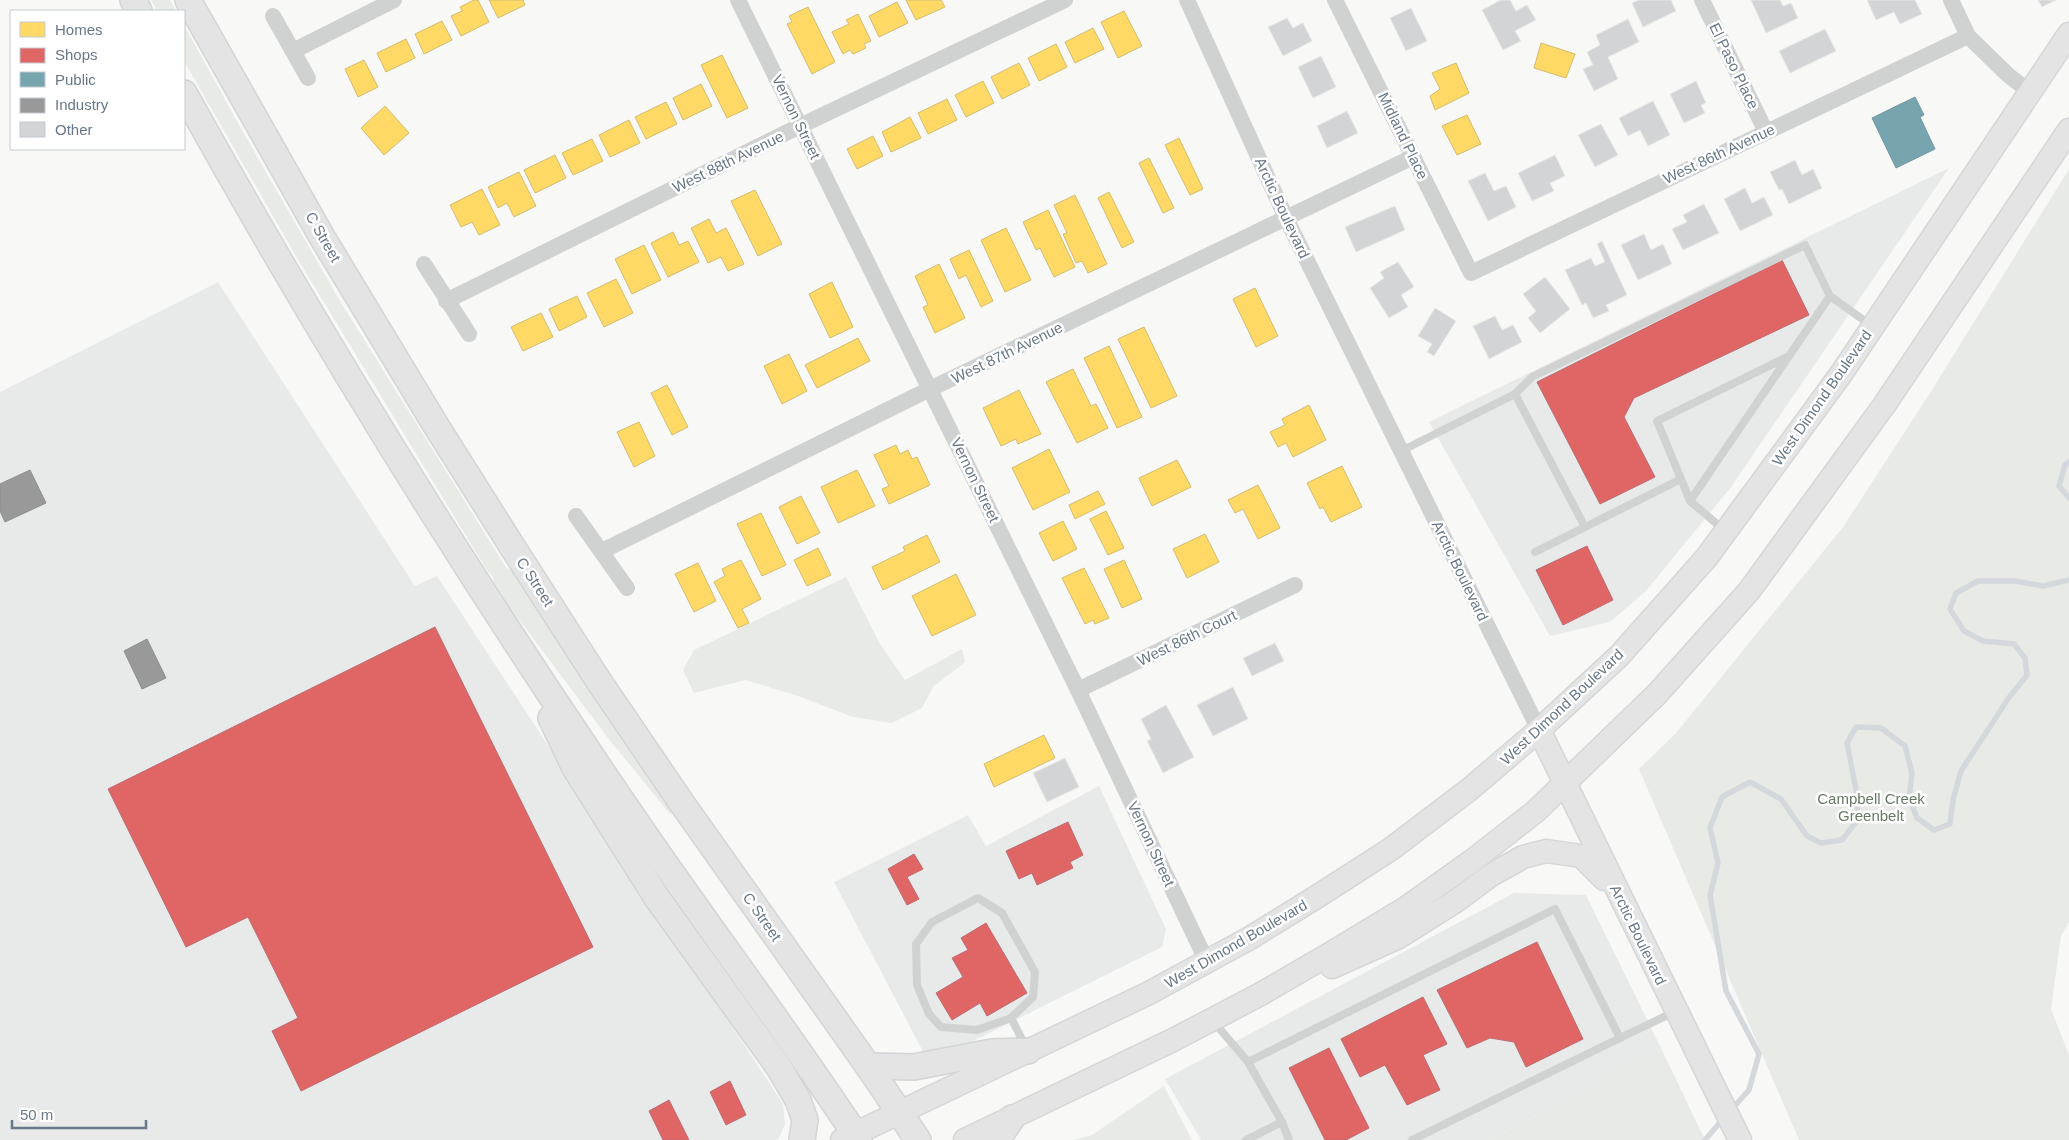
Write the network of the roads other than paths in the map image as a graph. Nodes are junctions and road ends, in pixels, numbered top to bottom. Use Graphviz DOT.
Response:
graph roads {
  1 [pos="188,0"];
  2 [pos="394,0"];
  3 [pos="738,0"];
  4 [pos="1066,0"];
  5 [pos="1187,0"];
  6 [pos="1335,0"];
  7 [pos="1702,0"];
  8 [pos="1951,0"];
  9 [pos="274,16"];
  10 [pos="2069,34"];
  11 [pos="1968,36"];
  12 [pos="292,50"];
  13 [pos="308,78"];
  14 [pos="2030,92"];
  15 [pos="185,95"];
  16 [pos="800,126"];
  17 [pos="2069,130"];
  18 [pos="1766,132"];
  19 [pos="1413,157"];
  20 [pos="1286,218"];
  21 [pos="424,264"];
  22 [pos="1471,273"];
  23 [pos="1830,296"];
  24 [pos="446,302"];
  25 [pos="1872,326"];
  26 [pos="468,334"];
  27 [pos="1789,356"];
  28 [pos="930,389"];
  29 [pos="1516,394"];
  30 [pos="1401,451"];
  31 [pos="1681,479"];
  32 [pos="1690,501"];
  33 [pos="576,516"];
  34 [pos="1585,527"];
  35 [pos="1726,531"];
  36 [pos="602,551"];
  37 [pos="1535,552"];
  38 [pos="1295,585"];
  39 [pos="627,588"];
  40 [pos="513,637"];
  41 [pos="1078,690"];
  42 [pos="1539,730"];
  43 [pos="1564,783"];
  44 [pos="1616,890"];
  45 [pos="1207,962"];
  46 [pos="1259,995"];
  47 [pos="1676,1012"];
  48 [pos="1010,1018"];
  49 [pos="1212,1020"];
  50 [pos="1620,1038"];
  51 [pos="1028,1051"];
  52 [pos="1248,1062"];
  53 [pos="868,1066"];
  54 [pos="899,1113"];
  55 [pos="1012,1118"];
  56 [pos="1282,1122"];
  57 [pos="852,1138"];
  58 [pos="802,1140"];
  59 [pos="918,1140"];
  60 [pos="965,1140"];
  61 [pos="997,1140"];
  62 [pos="1246,1140"];
  63 [pos="1290,1140"];
  64 [pos="1412,1140"];
  65 [pos="1740,1140"];
  1 -- 53 [label="main road, C Street"];
  2 -- 12 [label="street"];
  3 -- 16 [label="street, Vernon Street"];
  4 -- 16 [label="street, West 88th Avenue"];
  5 -- 20 [label="street, Arctic Boulevard"];
  6 -- 19 [label="street, Midland Place"];
  7 -- 18 [label="street, El Paso Place"];
  8 -- 11 [label="street"];
  9 -- 12 [label="street"];
  10 -- 14 [label="main road, West Dimond Boulevard"];
  11 -- 14 [label="street"];
  11 -- 18 [label="street, West 86th Avenue"];
  12 -- 13 [label="street"];
  14 -- 25 [label="main road, West Dimond Boulevard"];
  15 -- 40 [label="main road"];
  16 -- 24 [label="street, West 88th Avenue"];
  16 -- 28 [label="street, Vernon Street"];
  17 -- 43 [label="main road"];
  18 -- 22 [label="street, West 86th Avenue"];
  19 -- 20 [label="street, West 87th Avenue"];
  19 -- 22 [label="street, Midland Place"];
  20 -- 28 [label="street, West 87th Avenue"];
  20 -- 30 [label="street, Arctic Boulevard"];
  21 -- 24 [label="street"];
  23 -- 25 [label="lane"];
  23 -- 27 [label="lane"];
  23 -- 29 [label="lane"];
  24 -- 26 [label="street"];
  25 -- 35 [label="main road, West Dimond Boulevard"];
  27 -- 31 [label="lane"];
  27 -- 32 [label="lane"];
  28 -- 36 [label="street, West 87th Avenue"];
  28 -- 41 [label="street, Vernon Street"];
  29 -- 30 [label="lane"];
  29 -- 34 [label="lane"];
  30 -- 42 [label="street, Arctic Boulevard"];
  31 -- 32 [label="lane"];
  31 -- 34 [label="lane"];
  32 -- 35 [label="lane"];
  33 -- 36 [label="street"];
  34 -- 37 [label="lane"];
  35 -- 42 [label="main road, West Dimond Boulevard"];
  36 -- 39 [label="street"];
  38 -- 41 [label="street, West 86th Court"];
  40 -- 57 [label="main road"];
  40 -- 58 [label="main road"];
  41 -- 45 [label="street, Vernon Street"];
  42 -- 43 [label="main road, Arctic Boulevard"];
  42 -- 45 [label="main road, West Dimond Boulevard"];
  43 -- 44 [label="main road, Arctic Boulevard"];
  43 -- 46 [label="main road"];
  44 -- 46 [label="main road"];
  44 -- 47 [label="main road, Arctic Boulevard"];
  45 -- 51 [label="main road, West Dimond Boulevard"];
  46 -- 49 [label="main road"];
  47 -- 50 [label="lane"];
  47 -- 65 [label="main road, Arctic Boulevard"];
  48 -- 48 [label="lane"];
  48 -- 51 [label="lane"];
  49 -- 52 [label="lane"];
  49 -- 55 [label="main road"];
  50 -- 52 [label="lane"];
  50 -- 64 [label="lane"];
  51 -- 53 [label="main road"];
  51 -- 54 [label="main road, West Dimond Boulevard"];
  52 -- 56 [label="lane"];
  53 -- 54 [label="main road, C Street"];
  54 -- 57 [label="main road, West Dimond Boulevard"];
  54 -- 59 [label="main road, C Street"];
  55 -- 60 [label="main road"];
  55 -- 61 [label="main road"];
  56 -- 62 [label="lane"];
  56 -- 63 [label="lane"];
}
